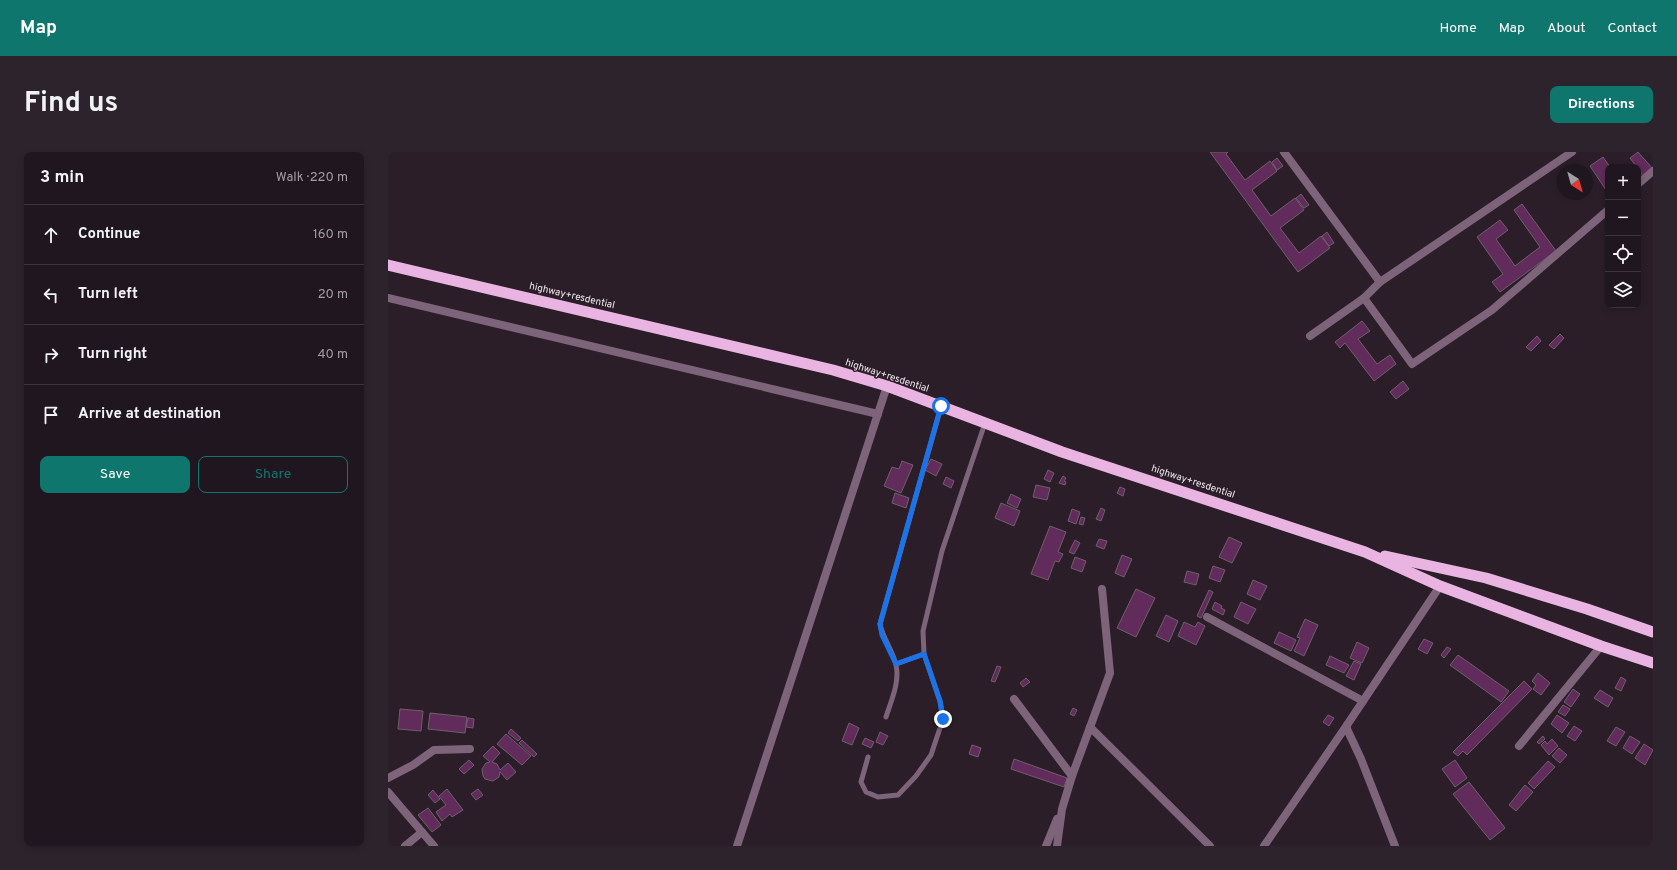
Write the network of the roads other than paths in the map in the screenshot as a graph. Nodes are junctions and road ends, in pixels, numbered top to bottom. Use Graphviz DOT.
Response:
graph roads {
  1 [pos="1284,152"];
  2 [pos="1572,152"];
  3 [pos="1653,171"];
  4 [pos="1641,181"];
  5 [pos="1605,213"];
  6 [pos="388,265"];
  7 [pos="1380,282"];
  8 [pos="388,298"];
  9 [pos="1364,298"];
  10 [pos="1310,336"];
  11 [pos="887,386"];
  12 [pos="941,406"];
  13 [pos="878,414"];
  14 [pos="985,423"];
  15 [pos="1365,552"];
  16 [pos="1440,586"];
  17 [pos="1102,589"];
  18 [pos="1207,617"];
  19 [pos="1653,632"];
  20 [pos="1601,646"];
  21 [pos="924,654"];
  22 [pos="1653,663"];
  23 [pos="896,664"];
  24 [pos="1014,699"];
  25 [pos="1363,701"];
  26 [pos="886,717"];
  27 [pos="1347,725"];
  28 [pos="1090,726"];
  29 [pos="1519,746"];
  30 [pos="470,749"];
  31 [pos="868,757"];
  32 [pos="1072,776"];
  33 [pos="388,778"];
  34 [pos="388,792"];
  35 [pos="1062,809"];
  36 [pos="422,832"];
  37 [pos="431,845"];
  38 [pos="404,846"];
  39 [pos="737,846"];
  40 [pos="1046,846"];
  41 [pos="1057,846"];
  42 [pos="1210,846"];
  43 [pos="1264,846"];
  44 [pos="1395,846"];
  1 -- 7 [label="street"];
  2 -- 7 [label="street"];
  3 -- 4 [label="street"];
  5 -- 9 [label="street"];
  6 -- 11 [label="highway, highway+resdential"];
  7 -- 9 [label="street"];
  8 -- 13 [label="street"];
  9 -- 10 [label="street"];
  11 -- 12 [label="highway, highway+resdential"];
  11 -- 13 [label="street"];
  12 -- 14 [label="highway, highway+resdential"];
  12 -- 23 [label="lane"];
  13 -- 39 [label="street"];
  14 -- 15 [label="highway, highway+resdential"];
  14 -- 21 [label="lane"];
  15 -- 16 [label="highway"];
  15 -- 19 [label="highway"];
  16 -- 20 [label="highway"];
  16 -- 25 [label="street"];
  17 -- 28 [label="street"];
  18 -- 25 [label="street"];
  20 -- 22 [label="highway"];
  20 -- 29 [label="street"];
  21 -- 23 [label="lane"];
  21 -- 31 [label="lane"];
  23 -- 26 [label="lane"];
  24 -- 32 [label="street"];
  25 -- 27 [label="street"];
  27 -- 43 [label="street"];
  27 -- 44 [label="street"];
  28 -- 32 [label="street"];
  28 -- 42 [label="street"];
  30 -- 33 [label="street"];
  32 -- 35 [label="street"];
  34 -- 36 [label="street"];
  35 -- 40 [label="street"];
  35 -- 41 [label="street"];
  36 -- 37 [label="street"];
  36 -- 38 [label="street"];
}
